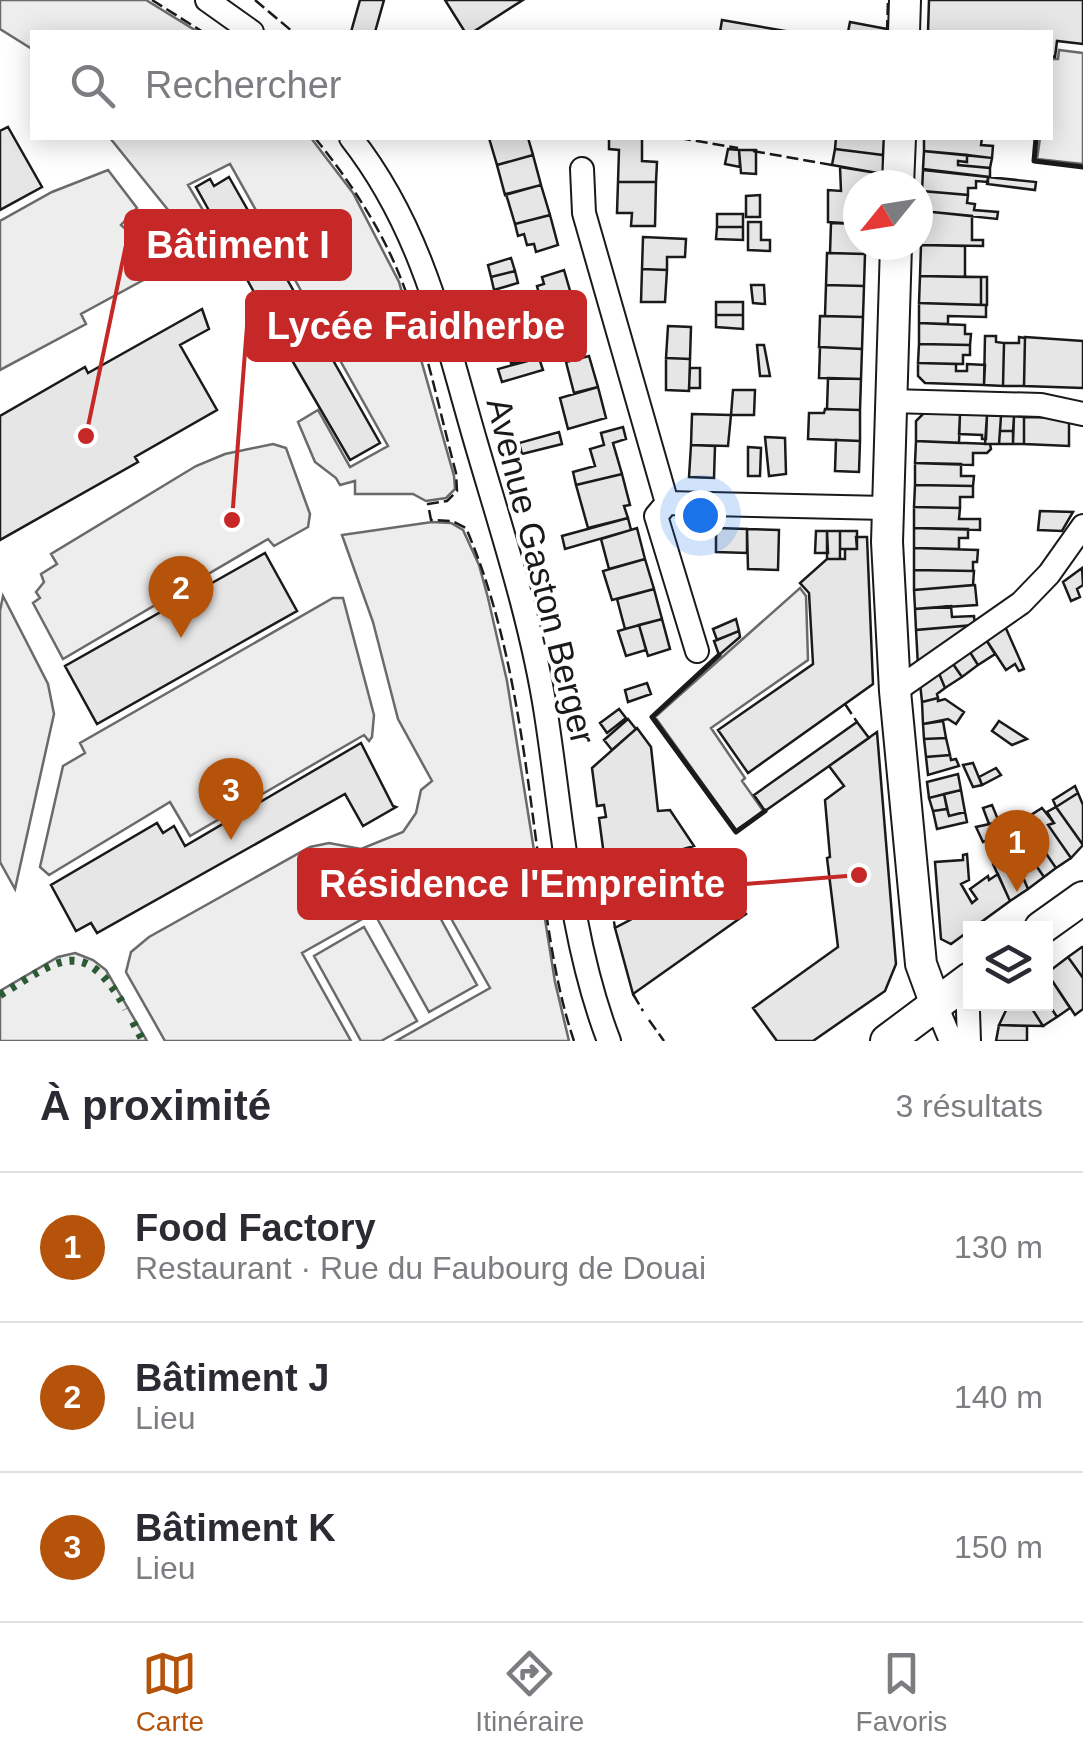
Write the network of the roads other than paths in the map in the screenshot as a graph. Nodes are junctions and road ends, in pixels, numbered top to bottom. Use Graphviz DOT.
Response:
graph roads {
  1 [pos="207,0"];
  2 [pos="905,0"];
  3 [pos="249,30"];
  4 [pos="904,30"];
  5 [pos="352,140"];
  6 [pos="900,140"];
  7 [pos="582,168"];
  8 [pos="898,170"];
  9 [pos="895,260"];
  10 [pos="890,400"];
  11 [pos="1083,414"];
  12 [pos="667,503"];
  13 [pos="886,508"];
  14 [pos="1083,526"];
  15 [pos="698,651"];
  16 [pos="895,692"];
  17 [pos="1083,898"];
  18 [pos="1050,921"];
  19 [pos="963,985"];
  20 [pos="936,1004"];
  21 [pos="968,1011"];
  22 [pos="608,1041"];
  23 [pos="887,1041"];
  24 [pos="951,1041"];
  25 [pos="969,1041"];
  1 -- 3 [label="street"];
  2 -- 4 [label="street"];
  5 -- 22 [label="street, Avenue Gaston Berger"];
  6 -- 8 [label="street"];
  7 -- 12 [label="street"];
  9 -- 10 [label="street"];
  10 -- 11 [label="street"];
  10 -- 13 [label="street"];
  12 -- 13 [label="street"];
  12 -- 15 [label="street"];
  13 -- 16 [label="street"];
  14 -- 16 [label="street"];
  16 -- 20 [label="street"];
  17 -- 18 [label="main road"];
  19 -- 20 [label="main road"];
  20 -- 23 [label="main road"];
  20 -- 24 [label="street"];
  21 -- 25 [label="street"];
}
